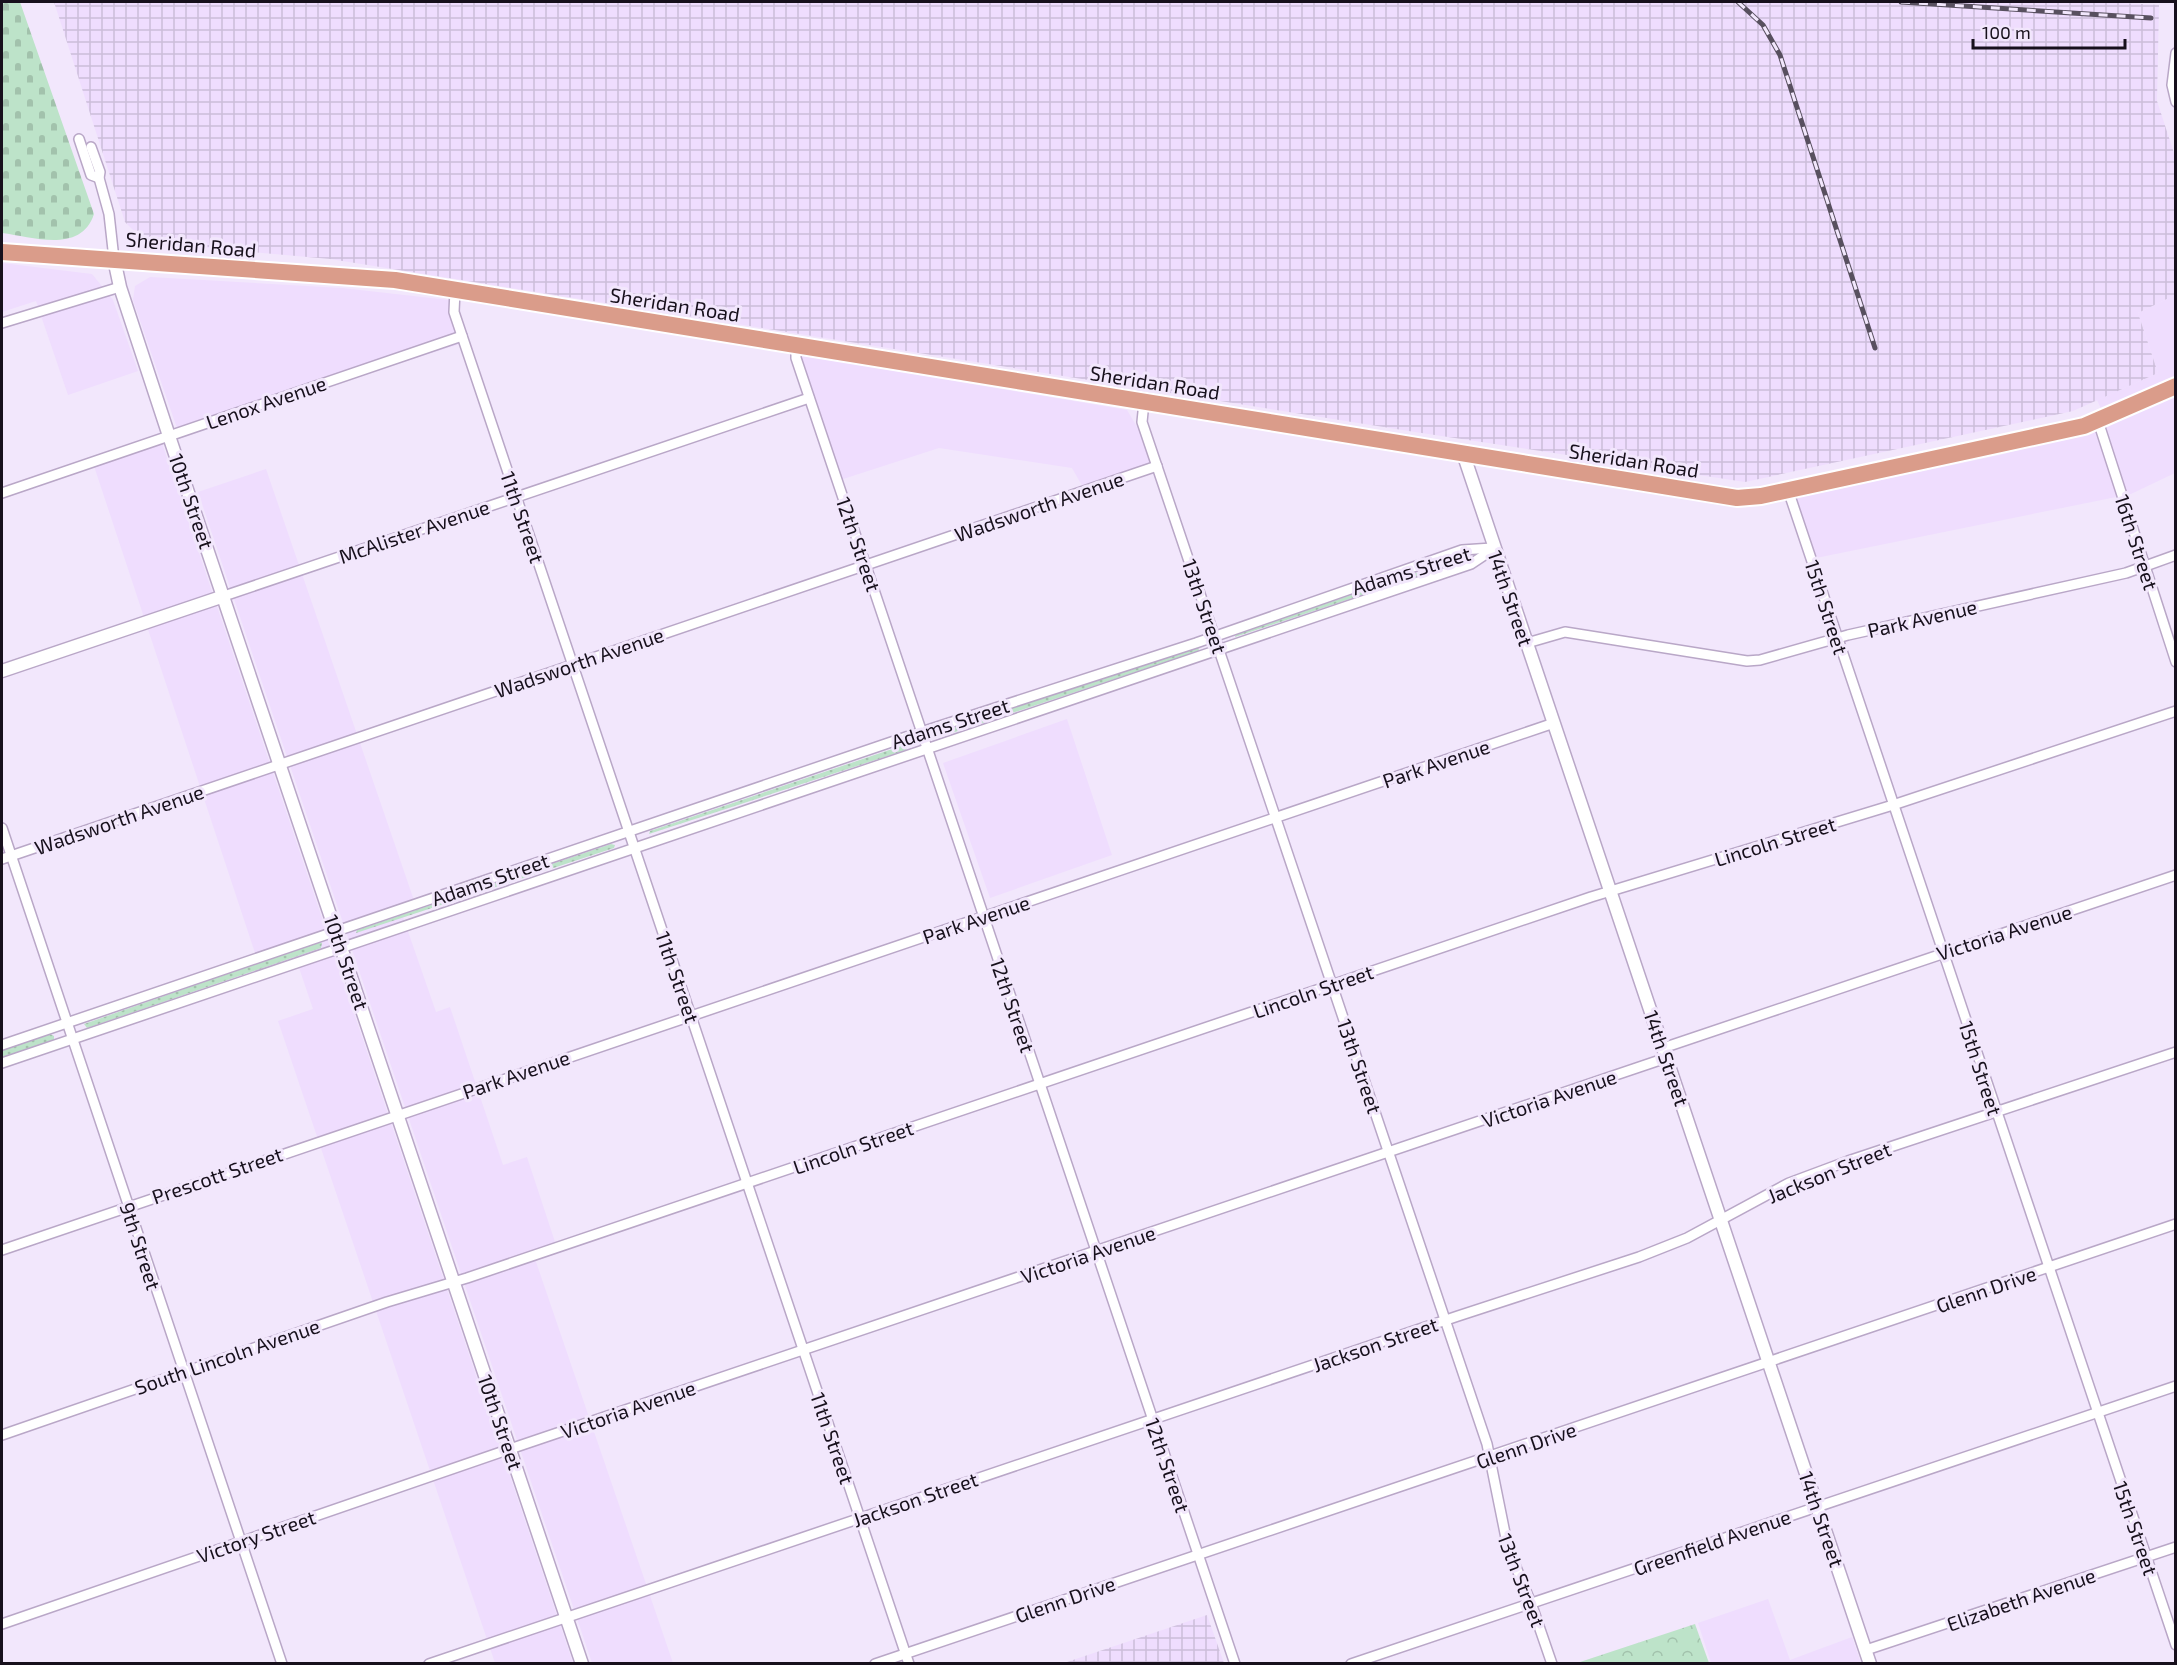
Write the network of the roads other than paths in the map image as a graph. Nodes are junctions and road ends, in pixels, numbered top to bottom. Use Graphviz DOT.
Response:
graph roads {
  1 [pos="2175,53"];
  2 [pos="2175,97"];
  3 [pos="79,139"];
  4 [pos="91,147"];
  5 [pos="99,178"];
  6 [pos="2,252"];
  7 [pos="114,259"];
  8 [pos="120,287"];
  9 [pos="455,290"];
  10 [pos="2,323"];
  11 [pos="462,336"];
  12 [pos="796,345"];
  13 [pos="2175,386"];
  14 [pos="809,398"];
  15 [pos="1144,402"];
  16 [pos="2098,421"];
  17 [pos="169,436"];
  18 [pos="1463,453"];
  19 [pos="1157,466"];
  20 [pos="1788,490"];
  21 [pos="2,493"];
  22 [pos="516,496"];
  23 [pos="1495,548"];
  24 [pos="2175,555"];
  25 [pos="866,565"];
  26 [pos="2145,567"];
  27 [pos="224,596"];
  28 [pos="1215,636"];
  29 [pos="1838,638"];
  30 [pos="1527,643"];
  31 [pos="1220,649"];
  32 [pos="2175,662"];
  33 [pos="573,664"];
  34 [pos="2,671"];
  35 [pos="2175,711"];
  36 [pos="1554,723"];
  37 [pos="921,732"];
  38 [pos="927,748"];
  39 [pos="280,763"];
  40 [pos="1893,805"];
  41 [pos="1276,817"];
  42 [pos="2,828"];
  43 [pos="629,832"];
  44 [pos="634,847"];
  45 [pos="6,858"];
  46 [pos="2175,875"];
  47 [pos="1610,891"];
  48 [pos="983,916"];
  49 [pos="337,930"];
  50 [pos="342,946"];
  51 [pos="1943,953"];
  52 [pos="1333,985"];
  53 [pos="691,1015"];
  54 [pos="66,1023"];
  55 [pos="71,1039"];
  56 [pos="2,1045"];
  57 [pos="2175,1052"];
  58 [pos="1665,1053"];
  59 [pos="2,1063"];
  60 [pos="1040,1084"];
  61 [pos="1996,1112"];
  62 [pos="398,1114"];
  63 [pos="1389,1152"];
  64 [pos="747,1183"];
  65 [pos="128,1206"];
  66 [pos="1721,1220"];
  67 [pos="2175,1224"];
  68 [pos="2,1250"];
  69 [pos="1096,1251"];
  70 [pos="2048,1268"];
  71 [pos="454,1281"];
  72 [pos="1446,1320"];
  73 [pos="803,1350"];
  74 [pos="1769,1363"];
  75 [pos="183,1371"];
  76 [pos="2175,1386"];
  77 [pos="2097,1412"];
  78 [pos="1152,1419"];
  79 [pos="2,1435"];
  80 [pos="510,1449"];
  81 [pos="1491,1456"];
  82 [pos="1817,1506"];
  83 [pos="860,1518"];
  84 [pos="241,1541"];
  85 [pos="2175,1546"];
  86 [pos="1198,1554"];
  87 [pos="2146,1557"];
  88 [pos="1531,1603"];
  89 [pos="567,1617"];
  90 [pos="2,1624"];
  91 [pos="2175,1644"];
  92 [pos="1866,1650"];
  93 [pos="905,1653"];
  94 [pos="282,1664"];
  95 [pos="429,1664"];
  96 [pos="582,1664"];
  97 [pos="875,1664"];
  98 [pos="909,1664"];
  99 [pos="1235,1664"];
  100 [pos="1351,1664"];
  101 [pos="1552,1664"];
  102 [pos="1870,1664"];
  1 -- 2 [label="street"];
  3 -- 5 [label="street"];
  4 -- 5 [label="street"];
  5 -- 7 [label="street"];
  6 -- 7 [label="highway, Sheridan Road"];
  7 -- 8 [label="street, 10th Street"];
  7 -- 9 [label="highway, Sheridan Road"];
  8 -- 10 [label="street"];
  8 -- 17 [label="street, 10th Street"];
  9 -- 11 [label="street, 11th Street"];
  9 -- 12 [label="highway, Sheridan Road"];
  11 -- 17 [label="street, Lenox Avenue"];
  11 -- 22 [label="street, 11th Street"];
  12 -- 14 [label="street, 12th Street"];
  12 -- 15 [label="highway, Sheridan Road"];
  13 -- 16 [label="highway, Sheridan Road"];
  14 -- 22 [label="street, McAlister Avenue"];
  14 -- 25 [label="street, 12th Street"];
  15 -- 18 [label="highway, Sheridan Road"];
  15 -- 19 [label="street, 13th Street"];
  16 -- 20 [label="highway, Sheridan Road"];
  16 -- 26 [label="street, 16th Street"];
  17 -- 21 [label="street, Lenox Avenue"];
  17 -- 27 [label="street, 10th Street"];
  18 -- 20 [label="highway, Sheridan Road"];
  18 -- 23 [label="street, 14th Street"];
  19 -- 25 [label="street, Wadsworth Avenue"];
  19 -- 28 [label="street, 13th Street"];
  20 -- 29 [label="street, 15th Street"];
  22 -- 27 [label="street, McAlister Avenue"];
  22 -- 33 [label="street, 11th Street"];
  23 -- 28 [label="street, Adams Street"];
  23 -- 30 [label="street, 14th Street"];
  23 -- 31 [label="street, Adams Street"];
  24 -- 26 [label="street, Park Avenue"];
  25 -- 33 [label="street, Wadsworth Avenue"];
  25 -- 37 [label="street, 12th Street"];
  26 -- 29 [label="street, Park Avenue"];
  26 -- 32 [label="street, 16th Street"];
  27 -- 34 [label="street"];
  27 -- 39 [label="street, 10th Street"];
  28 -- 31 [label="street, 13th Street"];
  28 -- 37 [label="street, Adams Street"];
  29 -- 30 [label="street, Park Avenue"];
  29 -- 40 [label="street, 15th Street"];
  30 -- 36 [label="street, 14th Street"];
  31 -- 38 [label="street, Adams Street"];
  31 -- 41 [label="street, 13th Street"];
  33 -- 39 [label="street, Wadsworth Avenue"];
  33 -- 43 [label="street, 11th Street"];
  35 -- 40 [label="street, Lincoln Street"];
  36 -- 41 [label="street, Park Avenue"];
  36 -- 47 [label="street, 14th Street"];
  37 -- 38 [label="street, 12th Street"];
  37 -- 43 [label="street, Adams Street"];
  38 -- 44 [label="street, Adams Street"];
  38 -- 48 [label="street, 12th Street"];
  39 -- 45 [label="street, Wadsworth Avenue"];
  39 -- 49 [label="street, 10th Street"];
  40 -- 47 [label="street, Lincoln Street"];
  40 -- 51 [label="street, 15th Street"];
  41 -- 48 [label="street, Park Avenue"];
  41 -- 52 [label="street, 13th Street"];
  42 -- 45 [label="street, 9th Street"];
  43 -- 44 [label="street, 11th Street"];
  43 -- 49 [label="street, Adams Street"];
  44 -- 50 [label="street, Adams Street"];
  44 -- 53 [label="street, 11th Street"];
  45 -- 54 [label="street, 9th Street"];
  46 -- 51 [label="street, Victoria Avenue"];
  47 -- 52 [label="street, Lincoln Street"];
  47 -- 58 [label="street, 14th Street"];
  48 -- 53 [label="street, Park Avenue"];
  48 -- 60 [label="street, 12th Street"];
  49 -- 50 [label="street, 10th Street"];
  49 -- 54 [label="street, Adams Street"];
  50 -- 55 [label="street, Adams Street"];
  50 -- 62 [label="street, 10th Street"];
  51 -- 58 [label="street, Victoria Avenue"];
  51 -- 61 [label="street, 15th Street"];
  52 -- 60 [label="street, Lincoln Street"];
  52 -- 63 [label="street, 13th Street"];
  53 -- 62 [label="street, Park Avenue"];
  53 -- 64 [label="street, 11th Street"];
  54 -- 55 [label="street, 9th Street"];
  54 -- 56 [label="street, Adams Street"];
  55 -- 59 [label="street, Adams Street"];
  55 -- 65 [label="street, 9th Street"];
  57 -- 61 [label="street, Jackson Street"];
  58 -- 63 [label="street, Victoria Avenue"];
  58 -- 66 [label="street, 14th Street"];
  60 -- 64 [label="street, Lincoln Street"];
  60 -- 69 [label="street, 12th Street"];
  61 -- 66 [label="street, Jackson Street"];
  61 -- 70 [label="street, 15th Street"];
  62 -- 65 [label="street, Prescott Street"];
  62 -- 71 [label="street, 10th Street"];
  63 -- 69 [label="street, Victoria Avenue"];
  63 -- 72 [label="street, 13th Street"];
  64 -- 71 [label="street, Lincoln Street"];
  64 -- 73 [label="street, 11th Street"];
  65 -- 68 [label="street, Prescott Street"];
  65 -- 75 [label="street, 9th Street"];
  66 -- 72 [label="street, Jackson Street"];
  66 -- 74 [label="street, 14th Street"];
  67 -- 70 [label="street, Glenn Drive"];
  69 -- 73 [label="street, Victoria Avenue"];
  69 -- 78 [label="street, 12th Street"];
  70 -- 74 [label="street, Glenn Drive"];
  70 -- 77 [label="street, 15th Street"];
  71 -- 75 [label="street, South Lincoln Avenue"];
  71 -- 80 [label="street, 10th Street"];
  72 -- 78 [label="street, Jackson Street"];
  72 -- 81 [label="street, 13th Street"];
  73 -- 80 [label="street, Victoria Avenue"];
  73 -- 83 [label="street, 11th Street"];
  74 -- 81 [label="street, Glenn Drive"];
  74 -- 82 [label="street, 14th Street"];
  75 -- 79 [label="street, South Lincoln Avenue"];
  75 -- 84 [label="street, 9th Street"];
  76 -- 77 [label="street, Greenfield Avenue"];
  77 -- 82 [label="street, Greenfield Avenue"];
  77 -- 87 [label="street, 15th Street"];
  78 -- 83 [label="street, Jackson Street"];
  78 -- 86 [label="street, 12th Street"];
  80 -- 84 [label="street, Victory Street"];
  80 -- 89 [label="street, 10th Street"];
  81 -- 86 [label="street, Glenn Drive"];
  81 -- 88 [label="street, 13th Street"];
  82 -- 88 [label="street, Greenfield Avenue"];
  82 -- 92 [label="street, 14th Street"];
  83 -- 89 [label="street, Jackson Street"];
  83 -- 93 [label="street, 11th Street"];
  84 -- 90 [label="street, Victory Street"];
  84 -- 94 [label="street, 9th Street"];
  85 -- 87 [label="street, Elizabeth Avenue"];
  86 -- 93 [label="street, Glenn Drive"];
  86 -- 99 [label="street, 12th Street"];
  87 -- 91 [label="street, 15th Street"];
  87 -- 92 [label="street, Elizabeth Avenue"];
  88 -- 100 [label="street, Greenfield Avenue"];
  88 -- 101 [label="street, 13th Street"];
  89 -- 95 [label="street, Jackson Street"];
  89 -- 96 [label="street, 10th Street"];
  92 -- 102 [label="street, 14th Street"];
  93 -- 97 [label="street, Glenn Drive"];
  93 -- 98 [label="street, 11th Street"];
}
